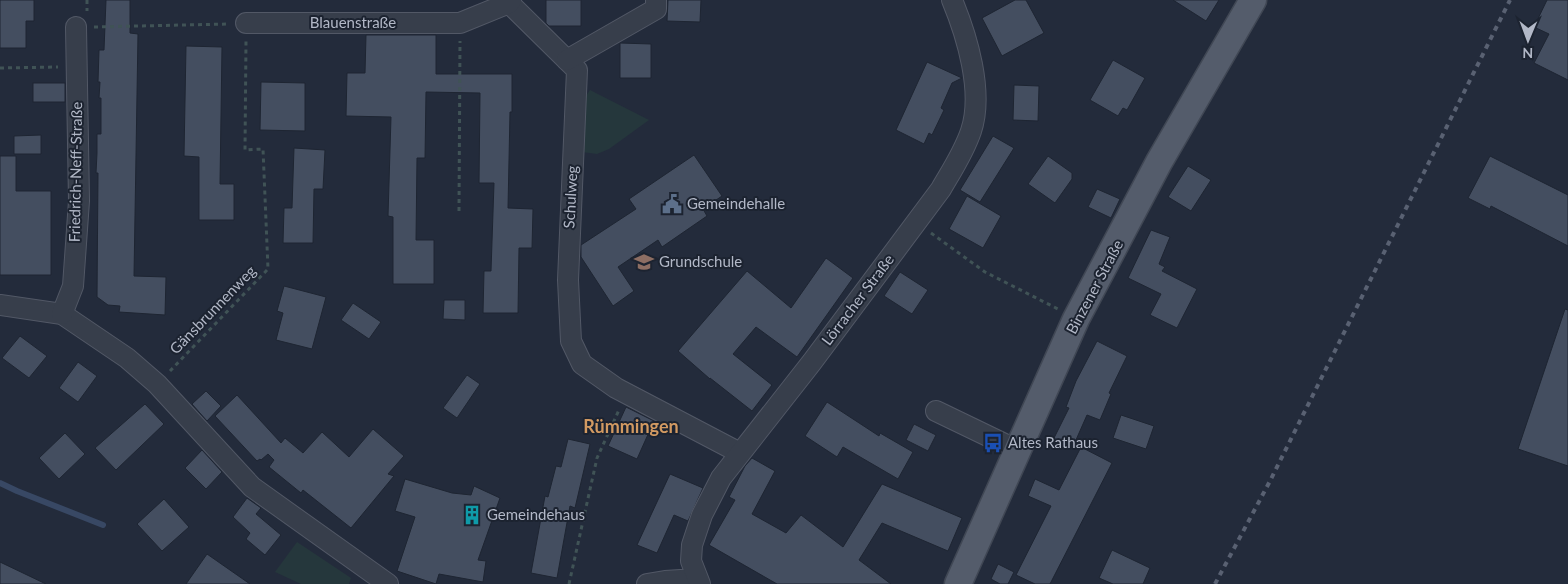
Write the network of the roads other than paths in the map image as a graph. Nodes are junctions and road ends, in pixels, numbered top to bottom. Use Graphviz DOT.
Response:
graph roads {
  1 [pos="656,0"];
  2 [pos="952,0"];
  3 [pos="1253,0"];
  4 [pos="510,1"];
  5 [pos="246,23"];
  6 [pos="76,27"];
  7 [pos="566,60"];
  8 [pos="0,304"];
  9 [pos="62,314"];
  10 [pos="936,411"];
  11 [pos="1017,450"];
  12 [pos="740,453"];
  13 [pos="698,581"];
  14 [pos="388,584"];
  15 [pos="647,584"];
  16 [pos="958,584"];
  1 -- 7 [label="street"];
  2 -- 12 [label="street, Lörracher Straße"];
  3 -- 11 [label="main road, Binzener Straße"];
  4 -- 5 [label="street, Blauenstraße"];
  4 -- 7 [label="street, Schulweg"];
  6 -- 9 [label="street, Friedrich-Neff-Straße"];
  7 -- 12 [label="street, Schulweg"];
  8 -- 9 [label="street"];
  9 -- 14 [label="street"];
  10 -- 11 [label="street"];
  11 -- 16 [label="main road, Binzener Straße"];
  12 -- 13 [label="street, Lörracher Straße"];
  13 -- 15 [label="street"];
}
